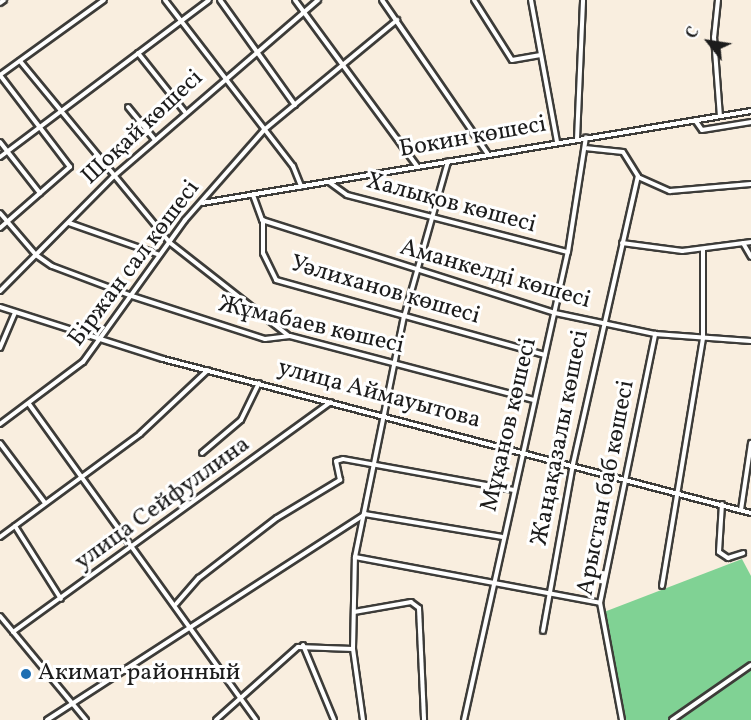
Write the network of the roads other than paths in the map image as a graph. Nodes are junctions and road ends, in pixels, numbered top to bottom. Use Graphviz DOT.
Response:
graph roads {
  1 [pos="4,0"];
  2 [pos="104,0"];
  3 [pos="165,0"];
  4 [pos="209,0"];
  5 [pos="220,0"];
  6 [pos="295,0"];
  7 [pos="318,0"];
  8 [pos="382,0"];
  9 [pos="474,0"];
  10 [pos="531,0"];
  11 [pos="583,0"];
  12 [pos="718,0"];
  13 [pos="0,3"];
  14 [pos="304,12"];
  15 [pos="397,20"];
  16 [pos="181,21"];
  17 [pos="256,51"];
  18 [pos="138,53"];
  19 [pos="541,55"];
  20 [pos="21,61"];
  21 [pos="343,65"];
  22 [pos="0,76"];
  23 [pos="224,78"];
  24 [pos="295,105"];
  25 [pos="128,107"];
  26 [pos="751,111"];
  27 [pos="185,112"];
  28 [pos="59,113"];
  29 [pos="720,116"];
  30 [pos="695,120"];
  31 [pos="751,122"];
  32 [pos="40,127"];
  33 [pos="264,130"];
  34 [pos="586,137"];
  35 [pos="578,139"];
  36 [pos="155,140"];
  37 [pos="0,142"];
  38 [pos="557,142"];
  39 [pos="586,148"];
  40 [pos="8,152"];
  41 [pos="487,153"];
  42 [pos="0,157"];
  43 [pos="448,161"];
  44 [pos="418,166"];
  45 [pos="638,176"];
  46 [pos="113,177"];
  47 [pos="328,182"];
  48 [pos="751,184"];
  49 [pos="301,186"];
  50 [pos="40,194"];
  51 [pos="253,195"];
  52 [pos="202,203"];
  53 [pos="0,213"];
  54 [pos="263,220"];
  55 [pos="431,220"];
  56 [pos="8,222"];
  57 [pos="69,223"];
  58 [pos="0,228"];
  59 [pos="169,242"];
  60 [pos="751,242"];
  61 [pos="622,243"];
  62 [pos="743,243"];
  63 [pos="703,249"];
  64 [pos="568,252"];
  65 [pos="36,255"];
  66 [pos="160,255"];
  67 [pos="751,257"];
  68 [pos="415,271"];
  69 [pos="0,291"];
  70 [pos="132,296"];
  71 [pos="0,307"];
  72 [pos="15,313"];
  73 [pos="555,313"];
  74 [pos="404,316"];
  75 [pos="602,325"];
  76 [pos="655,334"];
  77 [pos="290,336"];
  78 [pos="703,338"];
  79 [pos="101,340"];
  80 [pos="751,341"];
  81 [pos="0,348"];
  82 [pos="545,355"];
  83 [pos="394,364"];
  84 [pos="208,370"];
  85 [pos="259,382"];
  86 [pos="534,400"];
  87 [pos="332,402"];
  88 [pos="29,404"];
  89 [pos="383,417"];
  90 [pos="0,424"];
  91 [pos="0,443"];
  92 [pos="751,443"];
  93 [pos="522,451"];
  94 [pos="202,453"];
  95 [pos="573,464"];
  96 [pos="373,465"];
  97 [pos="82,476"];
  98 [pos="626,478"];
  99 [pos="513,490"];
  100 [pos="677,492"];
  101 [pos="45,503"];
  102 [pos="722,504"];
  103 [pos="741,510"];
  104 [pos="751,513"];
  105 [pos="364,514"];
  106 [pos="15,526"];
  107 [pos="0,537"];
  108 [pos="502,537"];
  109 [pos="134,548"];
  110 [pos="743,553"];
  111 [pos="355,557"];
  112 [pos="492,581"];
  113 [pos="662,586"];
  114 [pos="549,593"];
  115 [pos="61,599"];
  116 [pos="600,603"];
  117 [pos="176,604"];
  118 [pos="354,612"];
  119 [pos="0,616"];
  120 [pos="192,625"];
  121 [pos="13,632"];
  122 [pos="543,632"];
  123 [pos="303,645"];
  124 [pos="353,649"];
  125 [pos="751,665"];
  126 [pos="240,699"];
  127 [pos="73,703"];
  128 [pos="47,720"];
  129 [pos="86,720"];
  130 [pos="216,720"];
  131 [pos="256,720"];
  132 [pos="334,720"];
  133 [pos="363,720"];
  134 [pos="423,720"];
  135 [pos="464,720"];
  136 [pos="622,720"];
  137 [pos="672,720"];
  1 -- 13 [label="street"];
  2 -- 20 [label="street"];
  3 -- 16 [label="street"];
  4 -- 16 [label="street"];
  5 -- 17 [label="street"];
  6 -- 14 [label="street"];
  7 -- 14 [label="street, Шоқай көшесі"];
  8 -- 15 [label="street"];
  9 -- 19 [label="street"];
  10 -- 19 [label="street"];
  11 -- 35 [label="street"];
  12 -- 29 [label="street"];
  14 -- 17 [label="street, Шоқай көшесі"];
  14 -- 21 [label="street"];
  15 -- 21 [label="street, Біржан сал көшесі"];
  15 -- 41 [label="street"];
  16 -- 18 [label="street"];
  16 -- 23 [label="street"];
  17 -- 23 [label="street, Шоқай көшесі"];
  17 -- 24 [label="street"];
  18 -- 27 [label="street"];
  18 -- 28 [label="street"];
  19 -- 38 [label="street"];
  20 -- 22 [label="street"];
  20 -- 28 [label="street"];
  21 -- 24 [label="street, Біржан сал көшесі"];
  21 -- 44 [label="street"];
  22 -- 32 [label="street"];
  23 -- 27 [label="street, Шоқай көшесі"];
  23 -- 33 [label="street"];
  24 -- 33 [label="street, Біржан сал көшесі"];
  25 -- 36 [label="street"];
  26 -- 29 [label="street, Бокин көшесі"];
  27 -- 36 [label="street, Шоқай көшесі"];
  28 -- 32 [label="street"];
  28 -- 46 [label="street"];
  29 -- 30 [label="street, Бокин көшесі"];
  30 -- 31 [label="street"];
  30 -- 34 [label="street, Бокин көшесі"];
  32 -- 40 [label="street"];
  32 -- 50 [label="street"];
  33 -- 49 [label="street"];
  33 -- 52 [label="street, Біржан сал көшесі"];
  34 -- 35 [label="street, Бокин көшесі"];
  34 -- 39 [label="street, Мұқанов көшесі"];
  35 -- 38 [label="street, Бокин көшесі"];
  36 -- 46 [label="street, Шоқай көшесі"];
  37 -- 40 [label="street"];
  38 -- 41 [label="street, Бокин көшесі"];
  39 -- 45 [label="street"];
  39 -- 64 [label="street, Мұқанов көшесі"];
  40 -- 42 [label="street"];
  40 -- 50 [label="street"];
  41 -- 43 [label="street, Бокин көшесі"];
  43 -- 44 [label="street, Бокин көшесі"];
  43 -- 55 [label="street"];
  44 -- 47 [label="street, Бокин көшесі"];
  45 -- 48 [label="street"];
  45 -- 61 [label="street, Жаңақазалы көшесі"];
  46 -- 57 [label="street, Шоқай көшесі"];
  46 -- 59 [label="street"];
  47 -- 49 [label="street, Бокин көшесі"];
  47 -- 55 [label="street, Халықов көшесі"];
  49 -- 51 [label="street, Бокин көшесі"];
  50 -- 56 [label="street"];
  51 -- 52 [label="street, Бокин көшесі"];
  51 -- 54 [label="street"];
  52 -- 59 [label="street, Біржан сал көшесі"];
  53 -- 56 [label="street, Жұмабаев көшесі"];
  54 -- 68 [label="street, Аманкелді көшесі"];
  54 -- 74 [label="street, Уәлиханов көшесі"];
  55 -- 64 [label="street, Халықов көшесі"];
  55 -- 68 [label="street"];
  56 -- 58 [label="street"];
  56 -- 65 [label="street, Жұмабаев көшесі"];
  57 -- 65 [label="street, Шоқай көшесі"];
  57 -- 66 [label="street"];
  59 -- 66 [label="street, Біржан сал көшесі"];
  59 -- 77 [label="street"];
  60 -- 62 [label="street"];
  61 -- 63 [label="street"];
  61 -- 75 [label="street, Жаңақазалы көшесі"];
  62 -- 63 [label="street"];
  62 -- 67 [label="street"];
  63 -- 78 [label="street"];
  64 -- 73 [label="street, Мұқанов көшесі"];
  65 -- 69 [label="street, Шоқай көшесі"];
  65 -- 70 [label="street, Жұмабаев көшесі"];
  66 -- 70 [label="street, Біржан сал көшесі"];
  68 -- 73 [label="street, Аманкелді көшесі"];
  68 -- 74 [label="street"];
  70 -- 77 [label="street, Жұмабаев көшесі"];
  70 -- 79 [label="street, Біржан сал көшесі"];
  71 -- 72 [label="street, улица Аймауытова"];
  72 -- 79 [label="street, улица Аймауытова"];
  72 -- 81 [label="street"];
  73 -- 75 [label="street, Аманкелді көшесі"];
  73 -- 82 [label="street, Мұқанов көшесі"];
  74 -- 82 [label="street, Уәлиханов көшесі"];
  74 -- 83 [label="street"];
  75 -- 76 [label="street, Аманкелді көшесі"];
  75 -- 95 [label="street, Жаңақазалы көшесі"];
  76 -- 78 [label="street, Аманкелді көшесі"];
  76 -- 98 [label="street, Арыстан баб көшесі"];
  77 -- 83 [label="street, Жұмабаев көшесі"];
  78 -- 80 [label="street, Аманкелді көшесі"];
  78 -- 100 [label="street"];
  79 -- 84 [label="street, улица Аймауытова"];
  79 -- 88 [label="street, Біржан сал көшесі"];
  82 -- 86 [label="street, Мұқанов көшесі"];
  83 -- 86 [label="street, Жұмабаев көшесі"];
  83 -- 89 [label="street"];
  84 -- 85 [label="street, улица Аймауытова"];
  84 -- 97 [label="street"];
  85 -- 87 [label="street, улица Аймауытова"];
  85 -- 94 [label="street"];
  86 -- 93 [label="street, Мұқанов көшесі"];
  87 -- 89 [label="street, улица Аймауытова"];
  87 -- 109 [label="street, улица Сейфуллина"];
  88 -- 90 [label="street, Біржан сал көшесі"];
  88 -- 97 [label="street"];
  89 -- 93 [label="street, улица Аймауытова"];
  89 -- 96 [label="street"];
  91 -- 101 [label="street"];
  92 -- 103 [label="street"];
  93 -- 95 [label="street, улица Аймауытова"];
  93 -- 99 [label="street, Мұқанов көшесі"];
  95 -- 98 [label="street, улица Аймауытова"];
  95 -- 114 [label="street, Жаңақазалы көшесі"];
  96 -- 99 [label="street"];
  96 -- 105 [label="street"];
  96 -- 117 [label="street"];
  97 -- 101 [label="street"];
  97 -- 109 [label="street"];
  98 -- 100 [label="street, улица Аймауытова"];
  98 -- 116 [label="street, Арыстан баб көшесі"];
  99 -- 108 [label="street, Мұқанов көшесі"];
  100 -- 102 [label="street, улица Аймауытова"];
  100 -- 113 [label="street"];
  101 -- 106 [label="street"];
  102 -- 103 [label="street, улица Аймауытова"];
  102 -- 110 [label="street"];
  103 -- 104 [label="street, улица Аймауытова"];
  105 -- 108 [label="street"];
  105 -- 111 [label="street"];
  105 -- 120 [label="street"];
  106 -- 107 [label="street"];
  106 -- 115 [label="street"];
  108 -- 112 [label="street, Мұқанов көшесі"];
  109 -- 115 [label="street, улица Сейфуллина"];
  109 -- 117 [label="street"];
  111 -- 112 [label="street"];
  111 -- 118 [label="street"];
  112 -- 114 [label="street"];
  112 -- 135 [label="street, Мұқанов көшесі"];
  114 -- 116 [label="street"];
  114 -- 122 [label="street, Жаңақазалы көшесі"];
  115 -- 121 [label="street, улица Сейфуллина"];
  116 -- 136 [label="street, Арыстан баб көшесі"];
  117 -- 120 [label="street"];
  118 -- 124 [label="street"];
  118 -- 134 [label="street"];
  119 -- 121 [label="street"];
  120 -- 126 [label="street"];
  120 -- 127 [label="street"];
  121 -- 127 [label="street"];
  123 -- 124 [label="street"];
  123 -- 126 [label="street"];
  123 -- 132 [label="street"];
  124 -- 133 [label="street"];
  125 -- 137 [label="street"];
  126 -- 130 [label="street"];
  126 -- 131 [label="street"];
  127 -- 128 [label="street"];
  127 -- 129 [label="street"];
}
